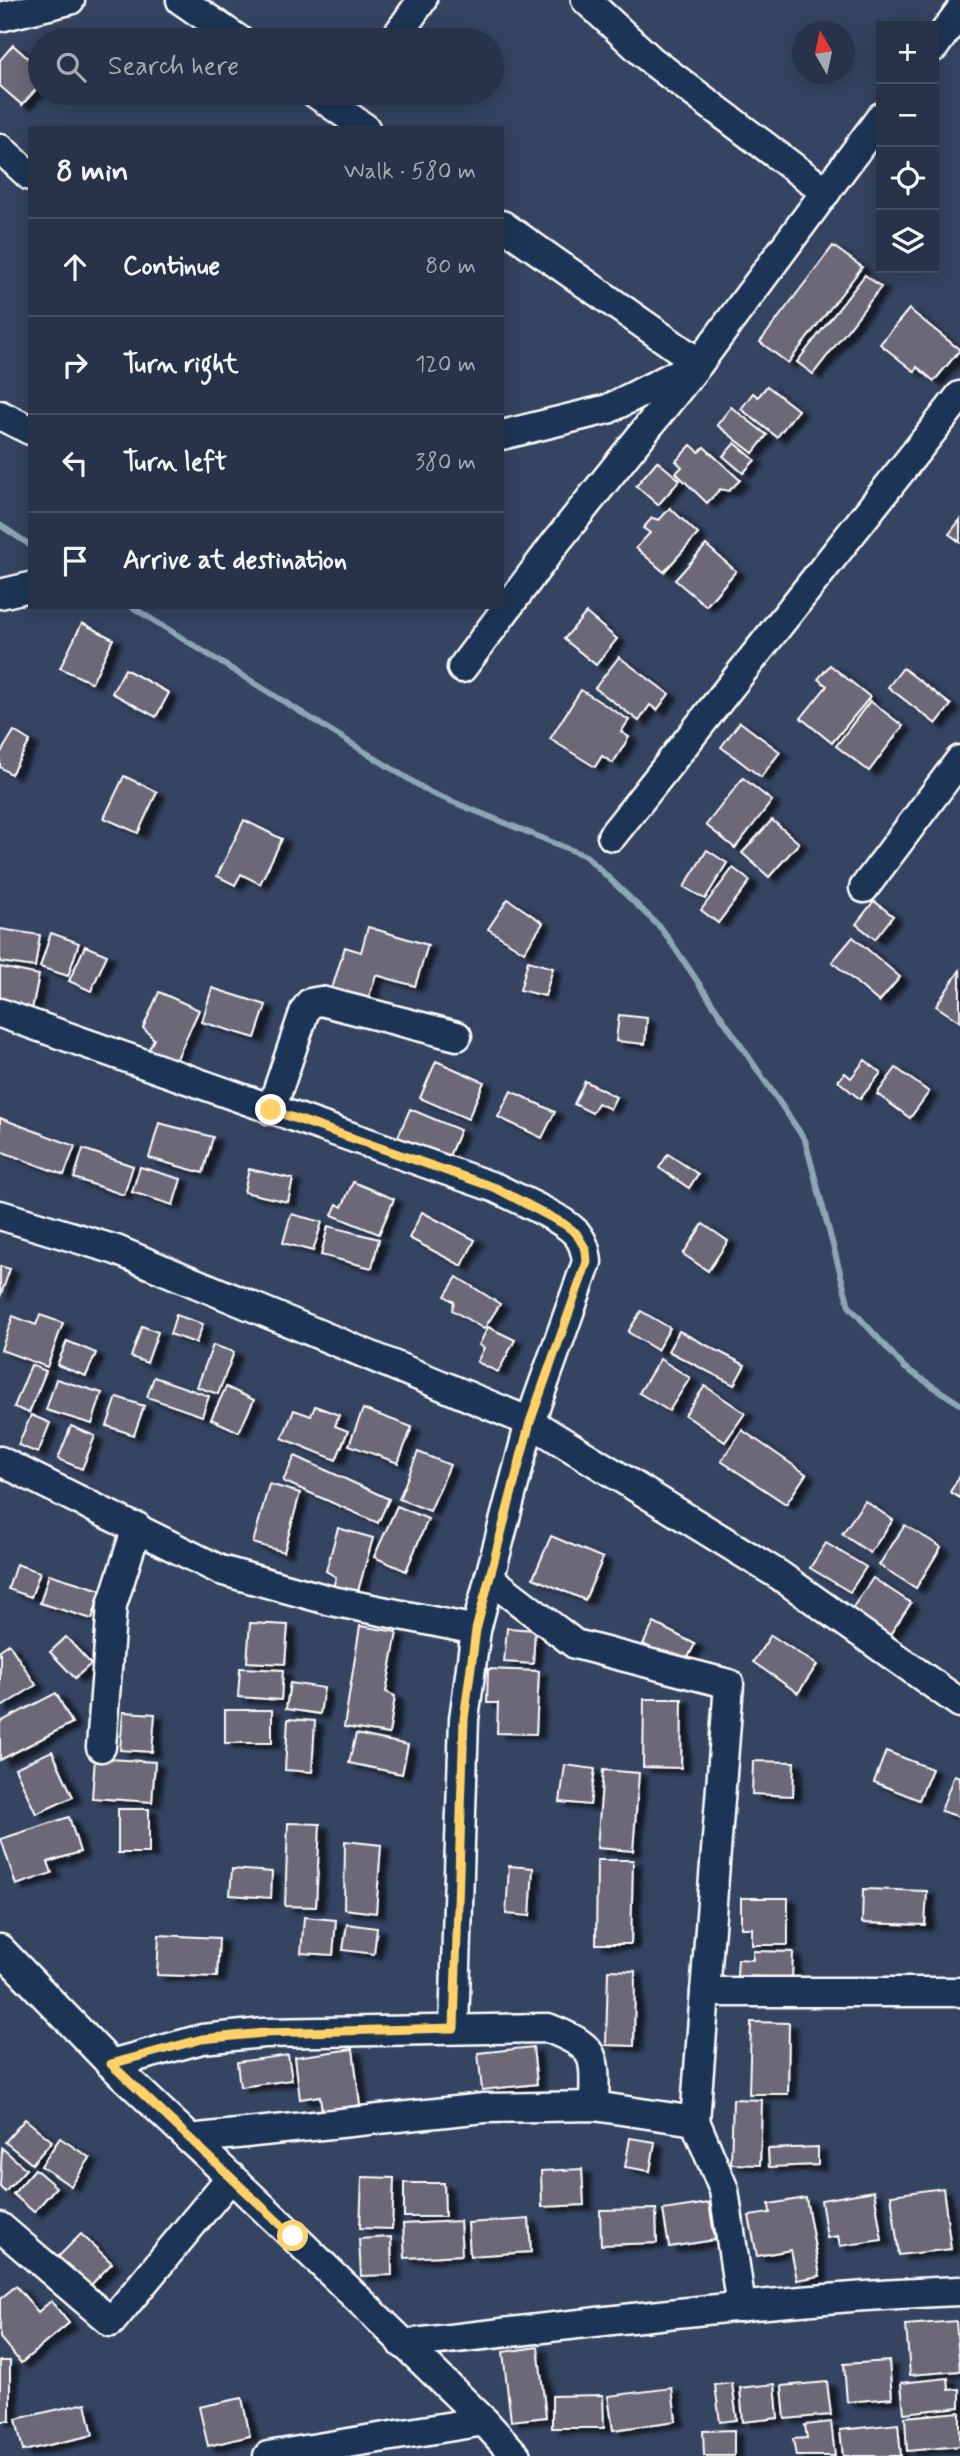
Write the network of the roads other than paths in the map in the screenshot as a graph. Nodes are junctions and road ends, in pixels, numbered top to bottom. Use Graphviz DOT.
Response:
graph roads {
  1 [pos="70,0"];
  2 [pos="181,0"];
  3 [pos="422,0"];
  4 [pos="586,0"];
  5 [pos="954,0"];
  6 [pos="960,5"];
  7 [pos="960,11"];
  8 [pos="0,17"];
  9 [pos="222,28"];
  10 [pos="402,28"];
  11 [pos="939,40"];
  12 [pos="876,124"];
  13 [pos="0,148"];
  14 [pos="28,174"];
  15 [pos="826,192"];
  16 [pos="504,226"];
  17 [pos="699,363"];
  18 [pos="960,396"];
  19 [pos="0,415"];
  20 [pos="28,429"];
  21 [pos="504,435"];
  22 [pos="28,587"];
  23 [pos="0,594"];
  24 [pos="462,668"];
  25 [pos="960,760"];
  26 [pos="612,836"];
  27 [pos="864,888"];
  28 [pos="0,1013"];
  29 [pos="457,1036"];
  30 [pos="271,1110"];
  31 [pos="0,1216"];
  32 [pos="530,1422"];
  33 [pos="0,1461"];
  34 [pos="137,1527"];
  35 [pos="489,1578"];
  36 [pos="476,1630"];
  37 [pos="960,1703"];
  38 [pos="101,1747"];
  39 [pos="0,1950"];
  40 [pos="705,1992"];
  41 [pos="960,1992"];
  42 [pos="454,2028"];
  43 [pos="111,2064"];
  44 [pos="594,2106"];
  45 [pos="695,2121"];
  46 [pos="190,2139"];
  47 [pos="230,2177"];
  48 [pos="0,2227"];
  49 [pos="960,2291"];
  50 [pos="741,2307"];
  51 [pos="403,2343"];
  52 [pos="484,2421"];
  53 [pos="268,2456"];
  54 [pos="516,2456"];
  1 -- 8 [label="street"];
  2 -- 9 [label="street"];
  3 -- 10 [label="street"];
  4 -- 15 [label="street"];
  5 -- 6 [label="street"];
  7 -- 11 [label="street"];
  12 -- 15 [label="street"];
  13 -- 14 [label="street"];
  15 -- 17 [label="street"];
  16 -- 17 [label="street"];
  17 -- 21 [label="street"];
  17 -- 24 [label="street"];
  18 -- 26 [label="street"];
  19 -- 20 [label="street"];
  22 -- 23 [label="street"];
  25 -- 27 [label="street"];
  28 -- 30 [label="street"];
  29 -- 30 [label="street"];
  30 -- 32 [label="street"];
  31 -- 32 [label="street"];
  32 -- 35 [label="street"];
  32 -- 37 [label="street"];
  33 -- 34 [label="street"];
  34 -- 36 [label="street"];
  34 -- 38 [label="street"];
  35 -- 36 [label="street"];
  35 -- 40 [label="street"];
  36 -- 42 [label="street"];
  39 -- 43 [label="street"];
  40 -- 41 [label="street"];
  40 -- 45 [label="street"];
  42 -- 43 [label="street"];
  42 -- 44 [label="street"];
  43 -- 46 [label="street"];
  44 -- 45 [label="street"];
  44 -- 46 [label="street"];
  45 -- 50 [label="street"];
  46 -- 47 [label="street"];
  47 -- 48 [label="street"];
  47 -- 51 [label="street"];
  49 -- 50 [label="street"];
  50 -- 51 [label="street"];
  51 -- 52 [label="street"];
  52 -- 53 [label="street"];
  52 -- 54 [label="street"];
}
